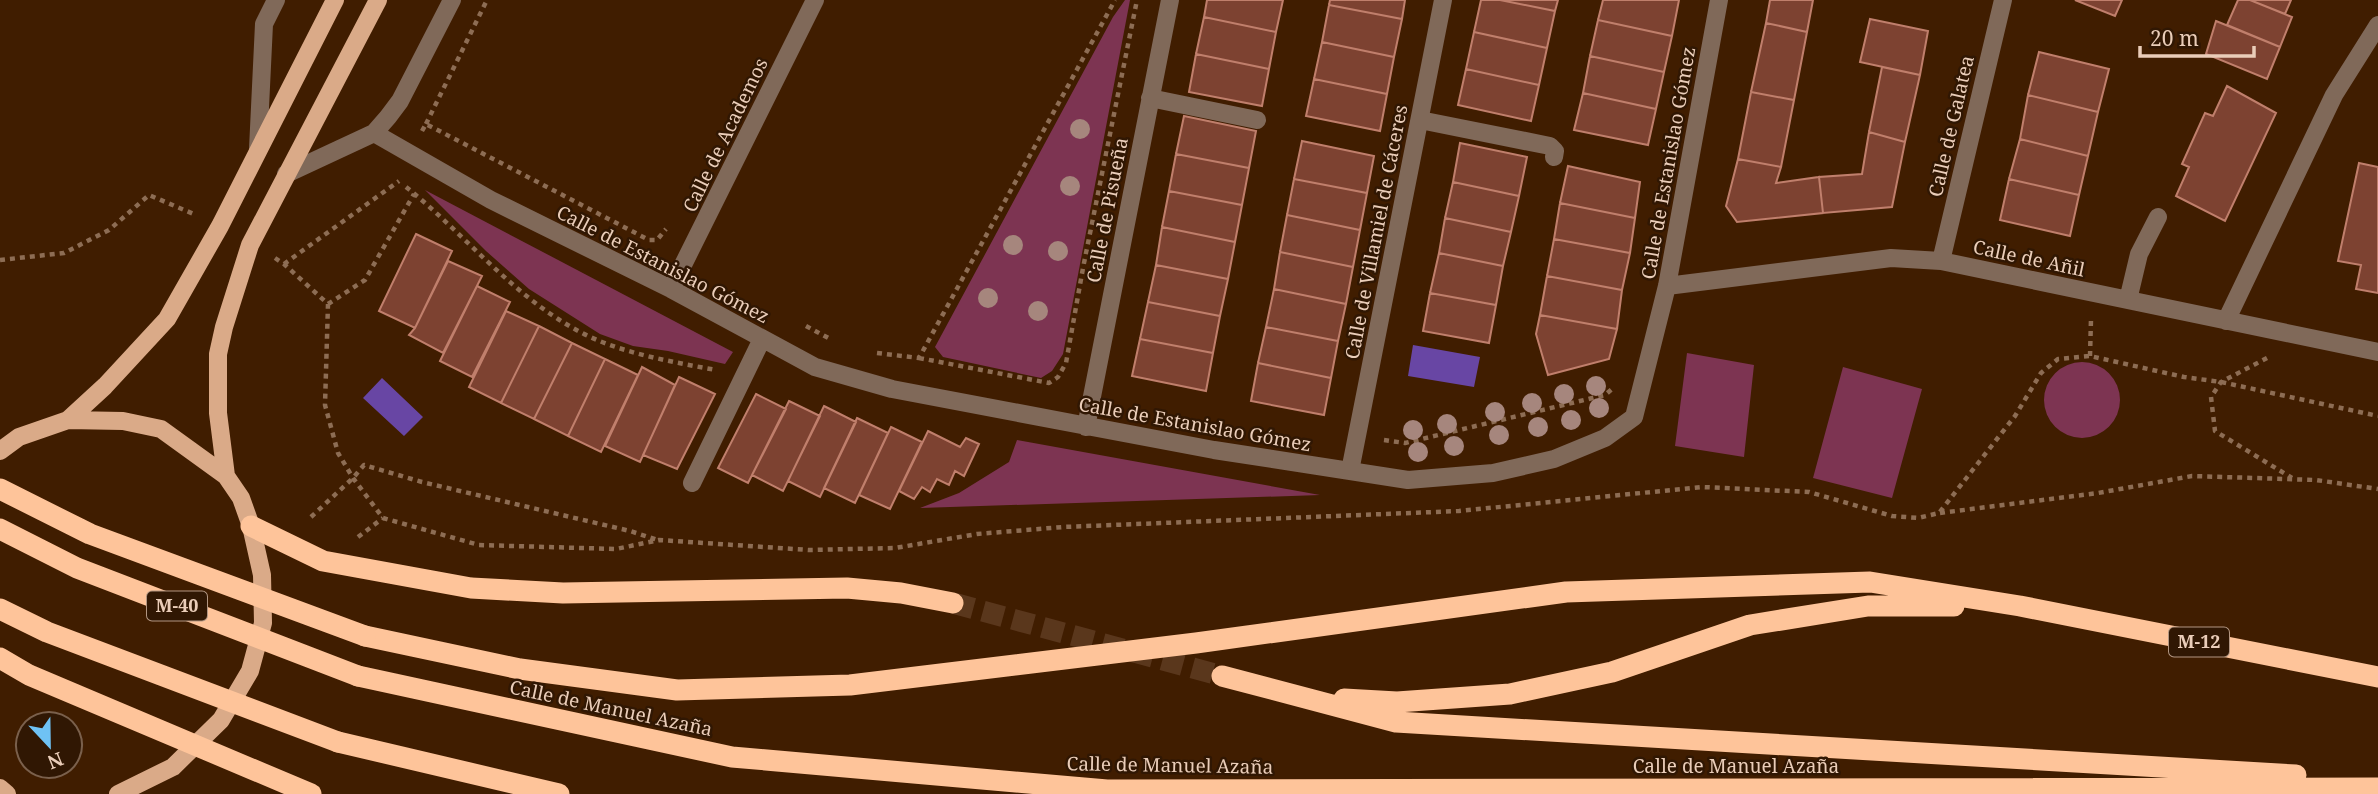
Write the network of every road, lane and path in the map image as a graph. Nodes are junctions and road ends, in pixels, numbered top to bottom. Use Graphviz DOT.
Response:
graph roads {
  1 [pos="276,0"];
  2 [pos="335,0"];
  3 [pos="379,0"];
  4 [pos="452,0"];
  5 [pos="487,0"];
  6 [pos="816,0"];
  7 [pos="1115,0"];
  8 [pos="1137,0"];
  9 [pos="1170,0"];
  10 [pos="1443,0"];
  11 [pos="1719,0"];
  12 [pos="2003,0"];
  13 [pos="2378,25"];
  14 [pos="1150,98"];
  15 [pos="1257,120"];
  16 [pos="1420,120"];
  17 [pos="426,124"];
  18 [pos="374,133"];
  19 [pos="258,149"];
  20 [pos="1555,157"];
  21 [pos="286,174"];
  22 [pos="398,181"];
  23 [pos="414,194"];
  24 [pos="2158,216"];
  25 [pos="220,226"];
  26 [pos="250,245"];
  27 [pos="0,260"];
  28 [pos="1941,261"];
  29 [pos="284,264"];
  30 [pos="1667,286"];
  31 [pos="671,289"];
  32 [pos="2128,300"];
  33 [pos="328,304"];
  34 [pos="797,321"];
  35 [pos="2226,321"];
  36 [pos="762,339"];
  37 [pos="842,344"];
  38 [pos="867,351"];
  39 [pos="2378,352"];
  40 [pos="2271,356"];
  41 [pos="919,358"];
  42 [pos="1617,383"];
  43 [pos="68,419"];
  44 [pos="1086,427"];
  45 [pos="1405,443"];
  46 [pos="0,451"];
  47 [pos="1350,471"];
  48 [pos="226,476"];
  49 [pos="353,478"];
  50 [pos="2294,480"];
  51 [pos="692,483"];
  52 [pos="0,489"];
  53 [pos="2378,489"];
  54 [pos="1939,513"];
  55 [pos="312,517"];
  56 [pos="383,518"];
  57 [pos="251,526"];
  58 [pos="0,529"];
  59 [pos="355,540"];
  60 [pos="953,603"];
  61 [pos="2020,606"];
  62 [pos="0,609"];
  63 [pos="0,658"];
  64 [pos="1222,676"];
  65 [pos="2378,677"];
  66 [pos="1297,696"];
  67 [pos="2378,780"];
  68 [pos="2378,788"];
  69 [pos="0,789"];
  70 [pos="7,794"];
  71 [pos="118,794"];
  72 [pos="311,794"];
  73 [pos="559,794"];
  1 -- 19 [label="street"];
  2 -- 19 [label="main road"];
  3 -- 21 [label="main road"];
  4 -- 18 [label="street"];
  5 -- 17 [label="path"];
  6 -- 31 [label="street, Calle de Academos"];
  7 -- 41 [label="path"];
  8 -- 41 [label="path"];
  9 -- 14 [label="street, Calle de Pisueña"];
  10 -- 16 [label="street, Calle de Villamiel de Cáceres"];
  11 -- 30 [label="street, Calle de Estanislao Gómez"];
  12 -- 28 [label="street, Calle de Galatea"];
  13 -- 35 [label="street"];
  14 -- 15 [label="street"];
  14 -- 44 [label="street, Calle de Pisueña"];
  16 -- 20 [label="street"];
  16 -- 47 [label="street, Calle de Villamiel de Cáceres"];
  18 -- 21 [label="street"];
  18 -- 31 [label="street, Calle de Estanislao Gómez"];
  19 -- 25 [label="main road"];
  21 -- 26 [label="main road"];
  22 -- 29 [label="path"];
  23 -- 33 [label="path"];
  24 -- 32 [label="street"];
  25 -- 27 [label="path"];
  25 -- 43 [label="main road"];
  26 -- 29 [label="path"];
  26 -- 48 [label="main road"];
  28 -- 30 [label="street, Calle de Añil"];
  28 -- 32 [label="street, Calle de Añil"];
  29 -- 33 [label="path"];
  30 -- 47 [label="street, Calle de Estanislao Gómez"];
  31 -- 36 [label="street, Calle de Estanislao Gómez"];
  32 -- 35 [label="street, Calle de Añil"];
  33 -- 49 [label="path"];
  34 -- 37 [label="path"];
  35 -- 39 [label="street, Calle de Añil"];
  36 -- 44 [label="street, Calle de Estanislao Gómez"];
  36 -- 51 [label="street"];
  38 -- 41 [label="path"];
  40 -- 50 [label="path"];
  42 -- 45 [label="path"];
  43 -- 46 [label="main road"];
  43 -- 48 [label="main road"];
  44 -- 47 [label="street, Calle de Estanislao Gómez"];
  48 -- 57 [label="main road"];
  49 -- 55 [label="path"];
  49 -- 56 [label="path"];
  49 -- 56 [label="path"];
  50 -- 53 [label="path"];
  50 -- 54 [label="path"];
  52 -- 61 [label="highway, bridge"];
  56 -- 59 [label="path"];
  57 -- 60 [label="highway"];
  57 -- 71 [label="main road"];
  58 -- 68 [label="highway, Calle de Manuel Azaña / M-40, bridge"];
  61 -- 65 [label="highway, M-12"];
  61 -- 66 [label="highway"];
  62 -- 73 [label="highway, bridge"];
  63 -- 72 [label="highway, bridge"];
  64 -- 66 [label="highway"];
  66 -- 67 [label="highway"];
  69 -- 70 [label="main road"];
}
